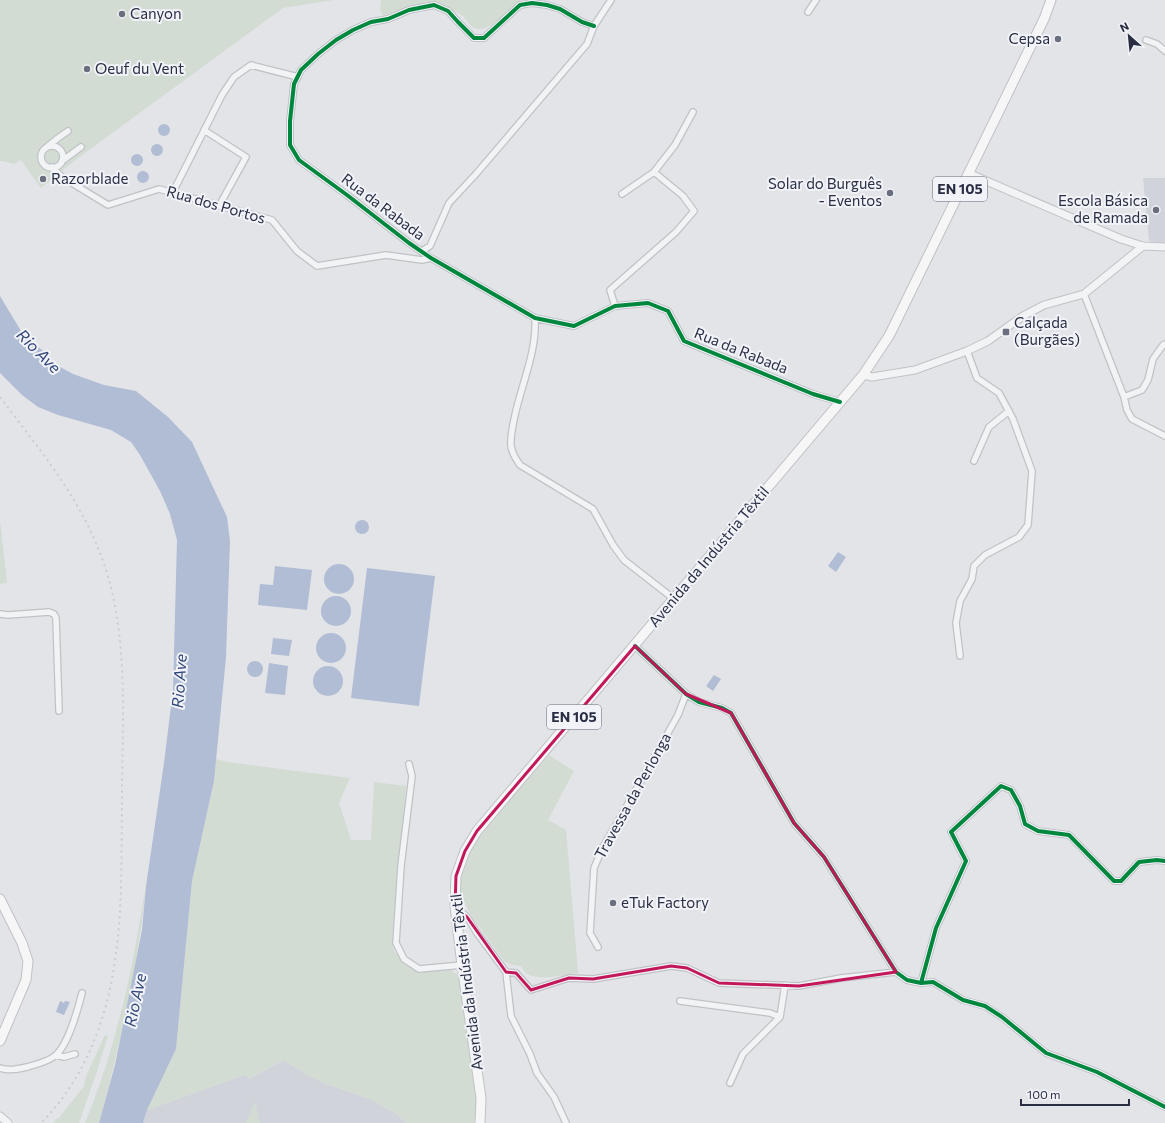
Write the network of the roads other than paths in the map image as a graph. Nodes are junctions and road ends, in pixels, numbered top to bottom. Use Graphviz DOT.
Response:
graph roads {
  1 [pos="610,0"];
  2 [pos="816,0"];
  3 [pos="1051,0"];
  4 [pos="808,12"];
  5 [pos="594,26"];
  6 [pos="1146,40"];
  7 [pos="1165,52"];
  8 [pos="298,77"];
  9 [pos="693,112"];
  10 [pos="204,130"];
  11 [pos="68,132"];
  12 [pos="81,148"];
  13 [pos="44,150"];
  14 [pos="61,163"];
  15 [pos="52,167"];
  16 [pos="654,172"];
  17 [pos="968,173"];
  18 [pos="62,176"];
  19 [pos="173,192"];
  20 [pos="622,194"];
  21 [pos="219,206"];
  22 [pos="1143,246"];
  23 [pos="1165,247"];
  24 [pos="422,251"];
  25 [pos="431,258"];
  26 [pos="1084,294"];
  27 [pos="615,306"];
  28 [pos="535,318"];
  29 [pos="1165,344"];
  30 [pos="967,351"];
  31 [pos="863,375"];
  32 [pos="1124,397"];
  33 [pos="840,402"];
  34 [pos="1009,411"];
  35 [pos="1165,436"];
  36 [pos="974,461"];
  37 [pos="674,599"];
  38 [pos="0,614"];
  39 [pos="635,646"];
  40 [pos="960,656"];
  41 [pos="686,694"];
  42 [pos="59,711"];
  43 [pos="408,764"];
  44 [pos="1165,861"];
  45 [pos="0,899"];
  46 [pos="455,906"];
  47 [pos="598,947"];
  48 [pos="462,965"];
  49 [pos="506,972"];
  50 [pos="896,972"];
  51 [pos="921,983"];
  52 [pos="785,985"];
  53 [pos="82,993"];
  54 [pos="680,1001"];
  55 [pos="780,1017"];
  56 [pos="0,1041"];
  57 [pos="75,1054"];
  58 [pos="56,1055"];
  59 [pos="0,1068"];
  60 [pos="730,1083"];
  61 [pos="1165,1107"];
  62 [pos="0,1116"];
  63 [pos="8,1123"];
  64 [pos="480,1123"];
  65 [pos="566,1123"];
  1 -- 5 [label="street"];
  2 -- 4 [label="street"];
  3 -- 17 [label="main road, Avenida da Indústria Têxtil / EN 105"];
  5 -- 8 [label="street, Rua da Rabada"];
  5 -- 24 [label="street"];
  6 -- 7 [label="street"];
  8 -- 10 [label="street"];
  8 -- 24 [label="street, Rua da Rabada"];
  9 -- 16 [label="street"];
  10 -- 19 [label="street"];
  10 -- 21 [label="street"];
  11 -- 13 [label="street"];
  12 -- 14 [label="street"];
  13 -- 14 [label="street"];
  13 -- 15 [label="street"];
  14 -- 15 [label="street"];
  14 -- 18 [label="street"];
  15 -- 18 [label="street, Rua dos Portos"];
  16 -- 20 [label="street"];
  16 -- 27 [label="street"];
  17 -- 22 [label="street"];
  17 -- 31 [label="main road, Avenida da Indústria Têxtil / EN 105"];
  18 -- 19 [label="street, Rua dos Portos"];
  19 -- 21 [label="street, Rua dos Portos"];
  21 -- 25 [label="street, Rua dos Portos"];
  22 -- 23 [label="street"];
  22 -- 26 [label="street"];
  24 -- 25 [label="street, Rua da Rabada"];
  25 -- 28 [label="street, Rua da Rabada"];
  26 -- 30 [label="street"];
  26 -- 32 [label="street"];
  27 -- 28 [label="street, Rua da Rabada"];
  27 -- 33 [label="street, Rua da Rabada"];
  28 -- 37 [label="street"];
  29 -- 32 [label="street"];
  30 -- 31 [label="street"];
  30 -- 34 [label="street"];
  31 -- 33 [label="main road, Avenida da Indústria Têxtil / EN 105"];
  32 -- 35 [label="street"];
  33 -- 37 [label="main road, Avenida da Indústria Têxtil / EN 105"];
  34 -- 36 [label="street"];
  34 -- 40 [label="street"];
  37 -- 39 [label="main road, Avenida da Indústria Têxtil / EN 105"];
  38 -- 42 [label="street"];
  39 -- 41 [label="street"];
  39 -- 46 [label="main road, Avenida da Indústria Têxtil / EN 105"];
  41 -- 47 [label="street, Travessa da Perlonga"];
  41 -- 50 [label="street"];
  43 -- 48 [label="street"];
  44 -- 51 [label="street"];
  45 -- 56 [label="main road"];
  46 -- 48 [label="main road, Avenida da Indústria Têxtil / EN 105"];
  46 -- 49 [label="street"];
  48 -- 64 [label="main road, Avenida da Indústria Têxtil / EN 105"];
  49 -- 52 [label="street"];
  49 -- 65 [label="street"];
  50 -- 51 [label="street"];
  50 -- 52 [label="street"];
  51 -- 61 [label="street"];
  52 -- 55 [label="street"];
  53 -- 58 [label="street"];
  54 -- 55 [label="street"];
  55 -- 60 [label="street"];
  57 -- 58 [label="street"];
  58 -- 59 [label="street"];
  62 -- 63 [label="street"];
}
